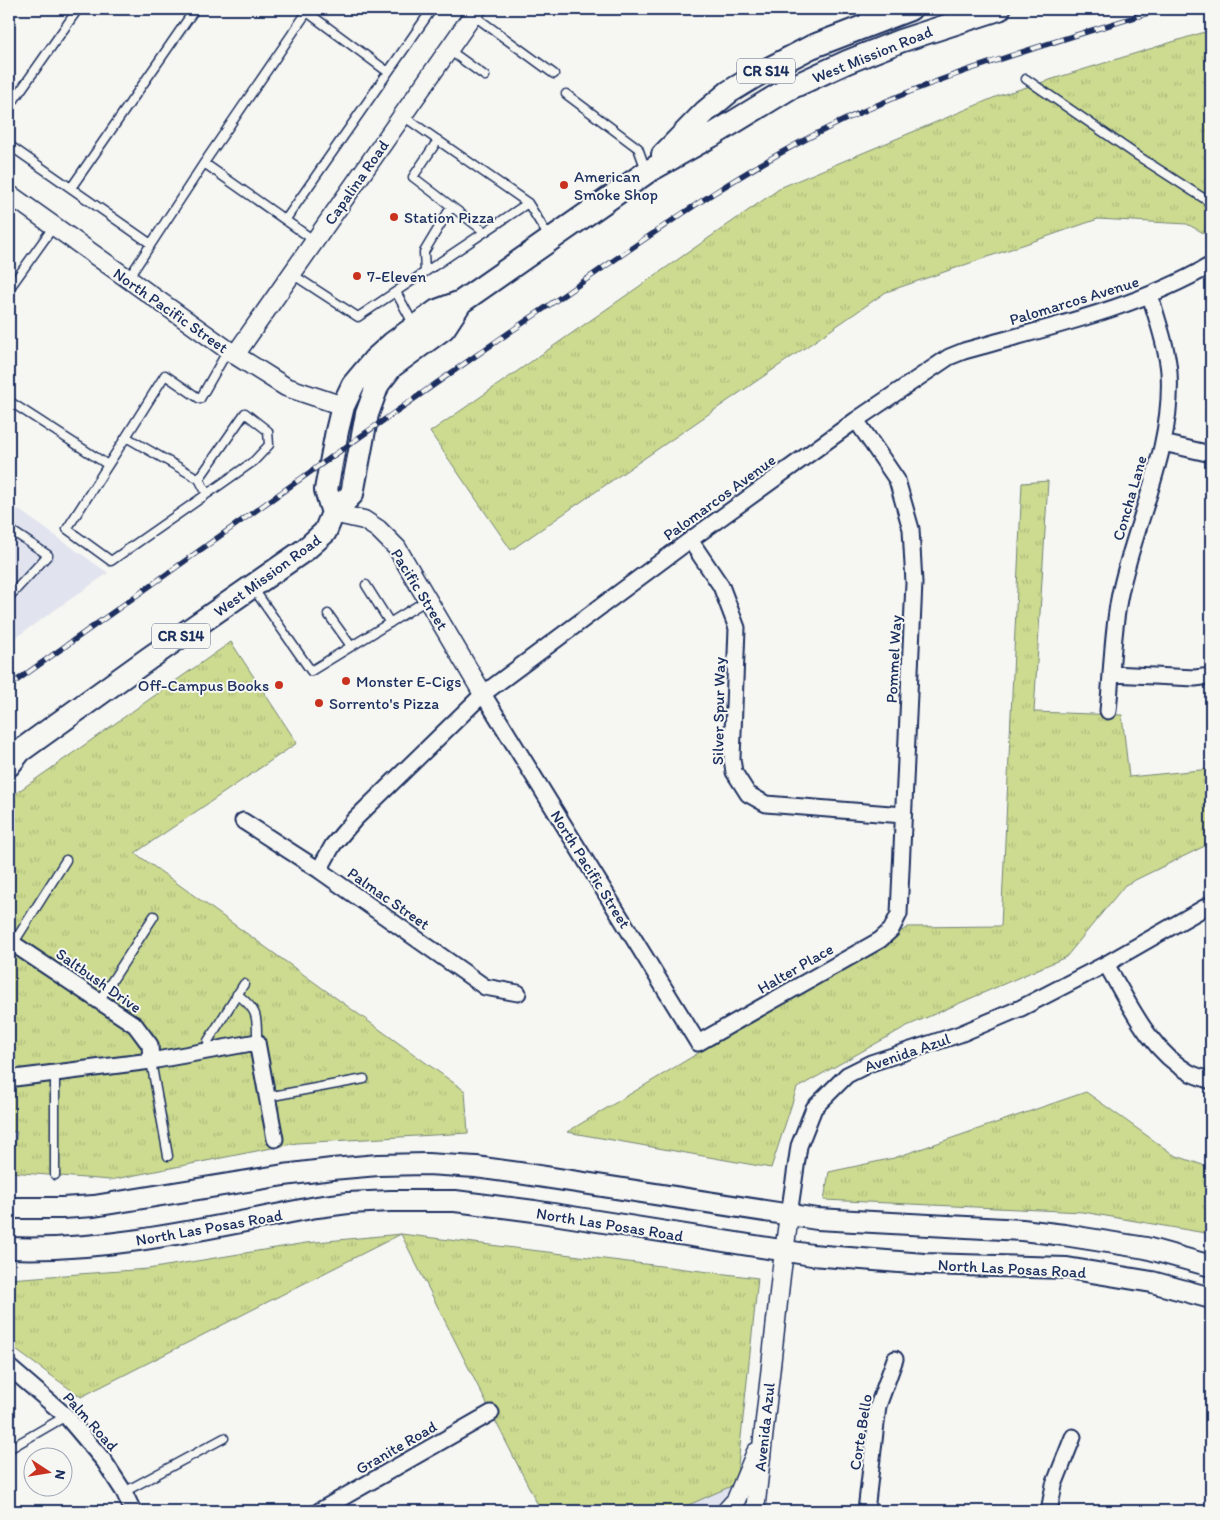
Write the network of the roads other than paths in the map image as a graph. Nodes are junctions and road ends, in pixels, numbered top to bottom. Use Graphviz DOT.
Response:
graph roads {
  1 [pos="78,9"];
  2 [pos="195,9"];
  3 [pos="432,9"];
  4 [pos="910,9"];
  5 [pos="305,10"];
  6 [pos="992,10"];
  7 [pos="475,12"];
  8 [pos="866,16"];
  9 [pos="448,50"];
  10 [pos="388,72"];
  11 [pos="554,74"];
  12 [pos="485,76"];
  13 [pos="1026,79"];
  14 [pos="566,94"];
  15 [pos="9,107"];
  16 [pos="402,116"];
  17 [pos="438,140"];
  18 [pos="9,145"];
  19 [pos="204,163"];
  20 [pos="647,172"];
  21 [pos="71,188"];
  22 [pos="9,194"];
  23 [pos="528,203"];
  24 [pos="1211,203"];
  25 [pos="452,207"];
  26 [pos="286,219"];
  27 [pos="54,226"];
  28 [pos="484,232"];
  29 [pos="551,240"];
  30 [pos="316,241"];
  31 [pos="151,244"];
  32 [pos="1211,265"];
  33 [pos="425,272"];
  34 [pos="292,274"];
  35 [pos="128,279"];
  36 [pos="9,289"];
  37 [pos="396,292"];
  38 [pos="1150,295"];
  39 [pos="461,302"];
  40 [pos="415,327"];
  41 [pos="232,353"];
  42 [pos="9,401"];
  43 [pos="343,406"];
  44 [pos="856,420"];
  45 [pos="126,437"];
  46 [pos="1163,444"];
  47 [pos="1211,454"];
  48 [pos="108,465"];
  49 [pos="199,480"];
  50 [pos="207,494"];
  51 [pos="333,513"];
  52 [pos="9,529"];
  53 [pos="690,540"];
  54 [pos="366,585"];
  55 [pos="252,587"];
  56 [pos="9,597"];
  57 [pos="427,600"];
  58 [pos="328,614"];
  59 [pos="390,623"];
  60 [pos="351,646"];
  61 [pos="1112,674"];
  62 [pos="1211,676"];
  63 [pos="483,694"];
  64 [pos="1108,711"];
  65 [pos="12,756"];
  66 [pos="903,814"];
  67 [pos="243,821"];
  68 [pos="66,860"];
  69 [pos="320,870"];
  70 [pos="1211,904"];
  71 [pos="899,914"];
  72 [pos="154,916"];
  73 [pos="11,942"];
  74 [pos="1106,964"];
  75 [pos="244,984"];
  76 [pos="518,993"];
  77 [pos="237,994"];
  78 [pos="99,1001"];
  79 [pos="257,1042"];
  80 [pos="698,1043"];
  81 [pos="210,1051"];
  82 [pos="151,1062"];
  83 [pos="55,1073"];
  84 [pos="9,1077"];
  85 [pos="364,1079"];
  86 [pos="1211,1081"];
  87 [pos="267,1097"];
  88 [pos="275,1140"];
  89 [pos="168,1156"];
  90 [pos="55,1175"];
  91 [pos="9,1208"];
  92 [pos="789,1215"];
  93 [pos="9,1248"];
  94 [pos="784,1251"];
  95 [pos="1211,1266"];
  96 [pos="1211,1298"];
  97 [pos="895,1359"];
  98 [pos="9,1366"];
  99 [pos="491,1413"];
  100 [pos="66,1416"];
  101 [pos="764,1434"];
  102 [pos="224,1438"];
  103 [pos="1073,1438"];
  104 [pos="9,1449"];
  105 [pos="124,1492"];
  106 [pos="133,1511"];
  107 [pos="319,1511"];
  108 [pos="726,1511"];
  109 [pos="755,1511"];
  110 [pos="866,1511"];
  111 [pos="1049,1511"];
  1 -- 15 [label="lane"];
  2 -- 21 [label="lane"];
  3 -- 10 [label="lane"];
  4 -- 8 [label="main road, West Mission Road / CR S14"];
  5 -- 10 [label="lane"];
  5 -- 19 [label="lane"];
  6 -- 20 [label="main road, West Mission Road / CR S14"];
  7 -- 9 [label="street, Capalina Road"];
  7 -- 11 [label="lane"];
  8 -- 20 [label="main road, West Mission Road / CR S14"];
  9 -- 12 [label="lane"];
  9 -- 16 [label="street, Capalina Road"];
  10 -- 26 [label="lane"];
  13 -- 24 [label="lane"];
  14 -- 20 [label="lane"];
  16 -- 17 [label="lane"];
  16 -- 30 [label="street, Capalina Road"];
  17 -- 23 [label="lane"];
  17 -- 25 [label="lane"];
  18 -- 21 [label="lane"];
  19 -- 26 [label="lane"];
  19 -- 31 [label="lane"];
  20 -- 29 [label="main road, West Mission Road / CR S14"];
  21 -- 31 [label="lane"];
  22 -- 27 [label="street, North Pacific Street"];
  23 -- 28 [label="lane"];
  23 -- 29 [label="lane"];
  25 -- 28 [label="lane"];
  25 -- 33 [label="lane"];
  26 -- 30 [label="lane"];
  27 -- 35 [label="street, North Pacific Street"];
  27 -- 36 [label="lane"];
  28 -- 33 [label="lane"];
  29 -- 39 [label="main road, West Mission Road / CR S14"];
  30 -- 34 [label="street, Capalina Road"];
  31 -- 35 [label="lane"];
  32 -- 38 [label="street, Palomarcos Avenue"];
  33 -- 37 [label="lane"];
  34 -- 37 [label="lane"];
  34 -- 41 [label="street, Capalina Road"];
  35 -- 41 [label="street, North Pacific Street"];
  37 -- 40 [label="lane"];
  38 -- 44 [label="street, Palomarcos Avenue"];
  38 -- 46 [label="street, Concha Lane"];
  39 -- 40 [label="main road, West Mission Road / CR S14"];
  39 -- 51 [label="main road, West Mission Road / CR S14"];
  40 -- 43 [label="main road, West Mission Road / CR S14"];
  41 -- 43 [label="street, North Pacific Street"];
  41 -- 45 [label="lane"];
  42 -- 48 [label="lane"];
  43 -- 51 [label="main road, West Mission Road / CR S14"];
  44 -- 53 [label="street, Palomarcos Avenue"];
  44 -- 66 [label="street, Pommel Way"];
  45 -- 48 [label="lane"];
  45 -- 49 [label="lane"];
  46 -- 47 [label="street"];
  46 -- 61 [label="street, Concha Lane"];
  48 -- 50 [label="lane"];
  49 -- 50 [label="lane"];
  49 -- 50 [label="lane"];
  51 -- 55 [label="main road, West Mission Road / CR S14"];
  51 -- 57 [label="street, Pacific Street"];
  52 -- 56 [label="lane"];
  53 -- 63 [label="street, Palomarcos Avenue"];
  53 -- 66 [label="street, Silver Spur Way"];
  54 -- 59 [label="lane"];
  55 -- 60 [label="lane"];
  55 -- 65 [label="main road, West Mission Road / CR S14"];
  57 -- 59 [label="lane"];
  57 -- 63 [label="street, Pacific Street"];
  58 -- 60 [label="lane"];
  59 -- 60 [label="lane"];
  61 -- 62 [label="street"];
  61 -- 64 [label="street, Concha Lane"];
  63 -- 69 [label="street, Palomarcos Avenue"];
  63 -- 80 [label="street, North Pacific Street"];
  66 -- 71 [label="street, Pommel Way"];
  67 -- 69 [label="street, Palmac Street"];
  68 -- 73 [label="lane"];
  69 -- 76 [label="street, Palmac Street"];
  70 -- 74 [label="street, Avenida Azul"];
  71 -- 80 [label="street, Halter Place"];
  72 -- 78 [label="lane"];
  73 -- 78 [label="street, Saltbush Drive"];
  74 -- 86 [label="street"];
  74 -- 92 [label="street, Avenida Azul"];
  75 -- 77 [label="lane"];
  77 -- 79 [label="lane"];
  77 -- 81 [label="lane"];
  78 -- 82 [label="street, Saltbush Drive"];
  79 -- 81 [label="street"];
  79 -- 87 [label="street"];
  81 -- 82 [label="street"];
  82 -- 83 [label="street"];
  82 -- 89 [label="lane"];
  83 -- 84 [label="street"];
  83 -- 90 [label="lane"];
  85 -- 87 [label="lane"];
  87 -- 88 [label="street"];
  91 -- 92 [label="main road, North Las Posas Road"];
  92 -- 94 [label="street, Avenida Azul"];
  92 -- 95 [label="main road, North Las Posas Road"];
  93 -- 94 [label="main road, North Las Posas Road"];
  94 -- 96 [label="main road, North Las Posas Road"];
  94 -- 101 [label="street, Avenida Azul"];
  97 -- 110 [label="street, Corte Bello"];
  98 -- 100 [label="street, Palm Road"];
  99 -- 107 [label="street, Granite Road"];
  100 -- 104 [label="lane"];
  100 -- 105 [label="street, Palm Road"];
  101 -- 108 [label="street"];
  101 -- 109 [label="street, Avenida Azul"];
  102 -- 105 [label="lane"];
  103 -- 111 [label="street"];
  105 -- 106 [label="street, Palm Road"];
}
